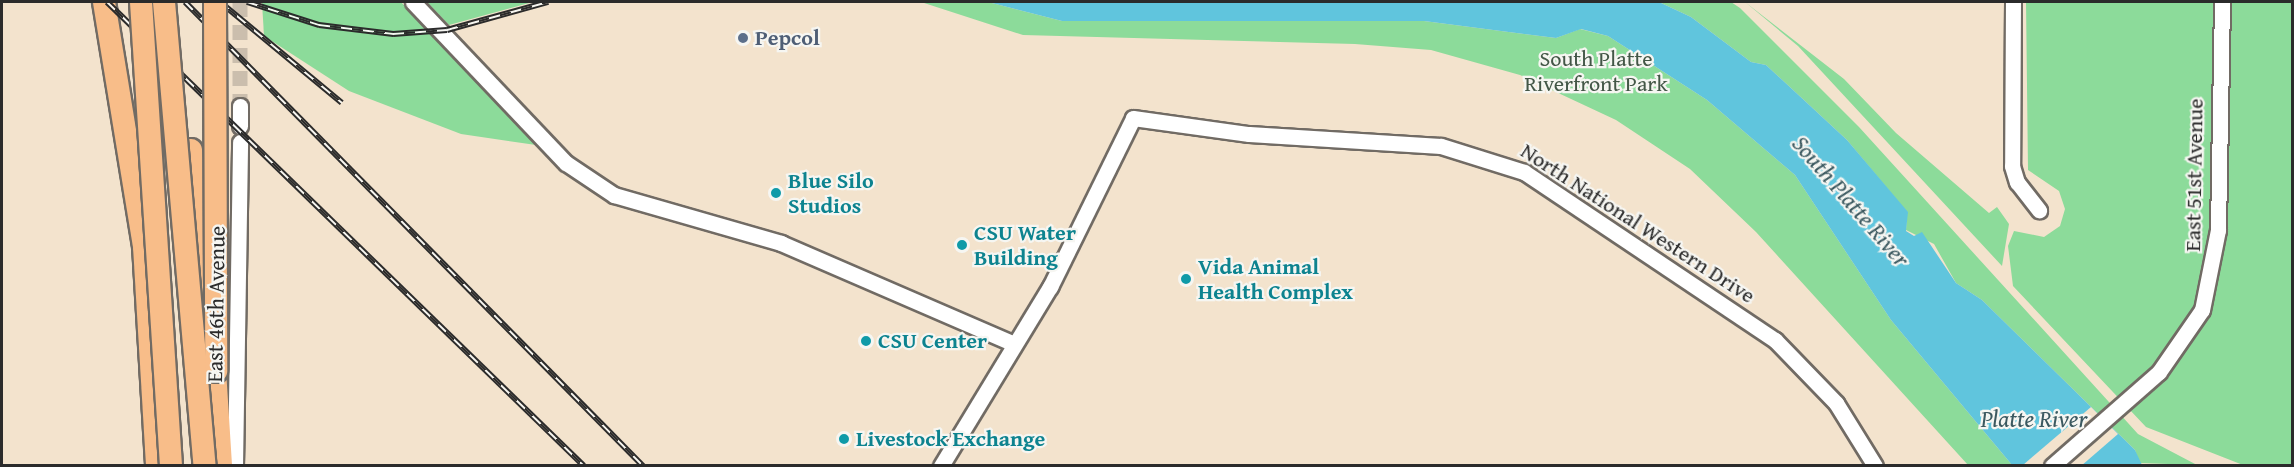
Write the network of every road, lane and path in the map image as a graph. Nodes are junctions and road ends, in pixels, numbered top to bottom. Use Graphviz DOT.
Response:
graph roads {
  1 [pos="104,2"];
  2 [pos="127,2"];
  3 [pos="141,2"];
  4 [pos="164,2"];
  5 [pos="179,2"];
  6 [pos="215,2"];
  7 [pos="413,2"];
  8 [pos="2013,2"];
  9 [pos="2222,2"];
  10 [pos="240,106"];
  11 [pos="240,126"];
  12 [pos="240,142"];
  13 [pos="2039,210"];
  14 [pos="144,246"];
  15 [pos="1014,344"];
  16 [pos="216,371"];
  17 [pos="157,465"];
  18 [pos="171,465"];
  19 [pos="205,465"];
  20 [pos="221,465"];
  21 [pos="235,465"];
  22 [pos="941,465"];
  23 [pos="1875,465"];
  24 [pos="2052,465"];
  1 -- 14 [label="highway"];
  2 -- 14 [label="highway"];
  3 -- 18 [label="highway, bridge"];
  4 -- 19 [label="highway, bridge"];
  5 -- 16 [label="highway, bridge"];
  6 -- 16 [label="highway, bridge"];
  7 -- 15 [label="street"];
  8 -- 13 [label="street"];
  9 -- 24 [label="street, East 51st Avenue"];
  10 -- 11 [label="street"];
  12 -- 21 [label="street, East 46th Avenue"];
  14 -- 17 [label="highway"];
  15 -- 22 [label="street"];
  15 -- 23 [label="street, North National Western Drive"];
  16 -- 20 [label="highway"];
}
